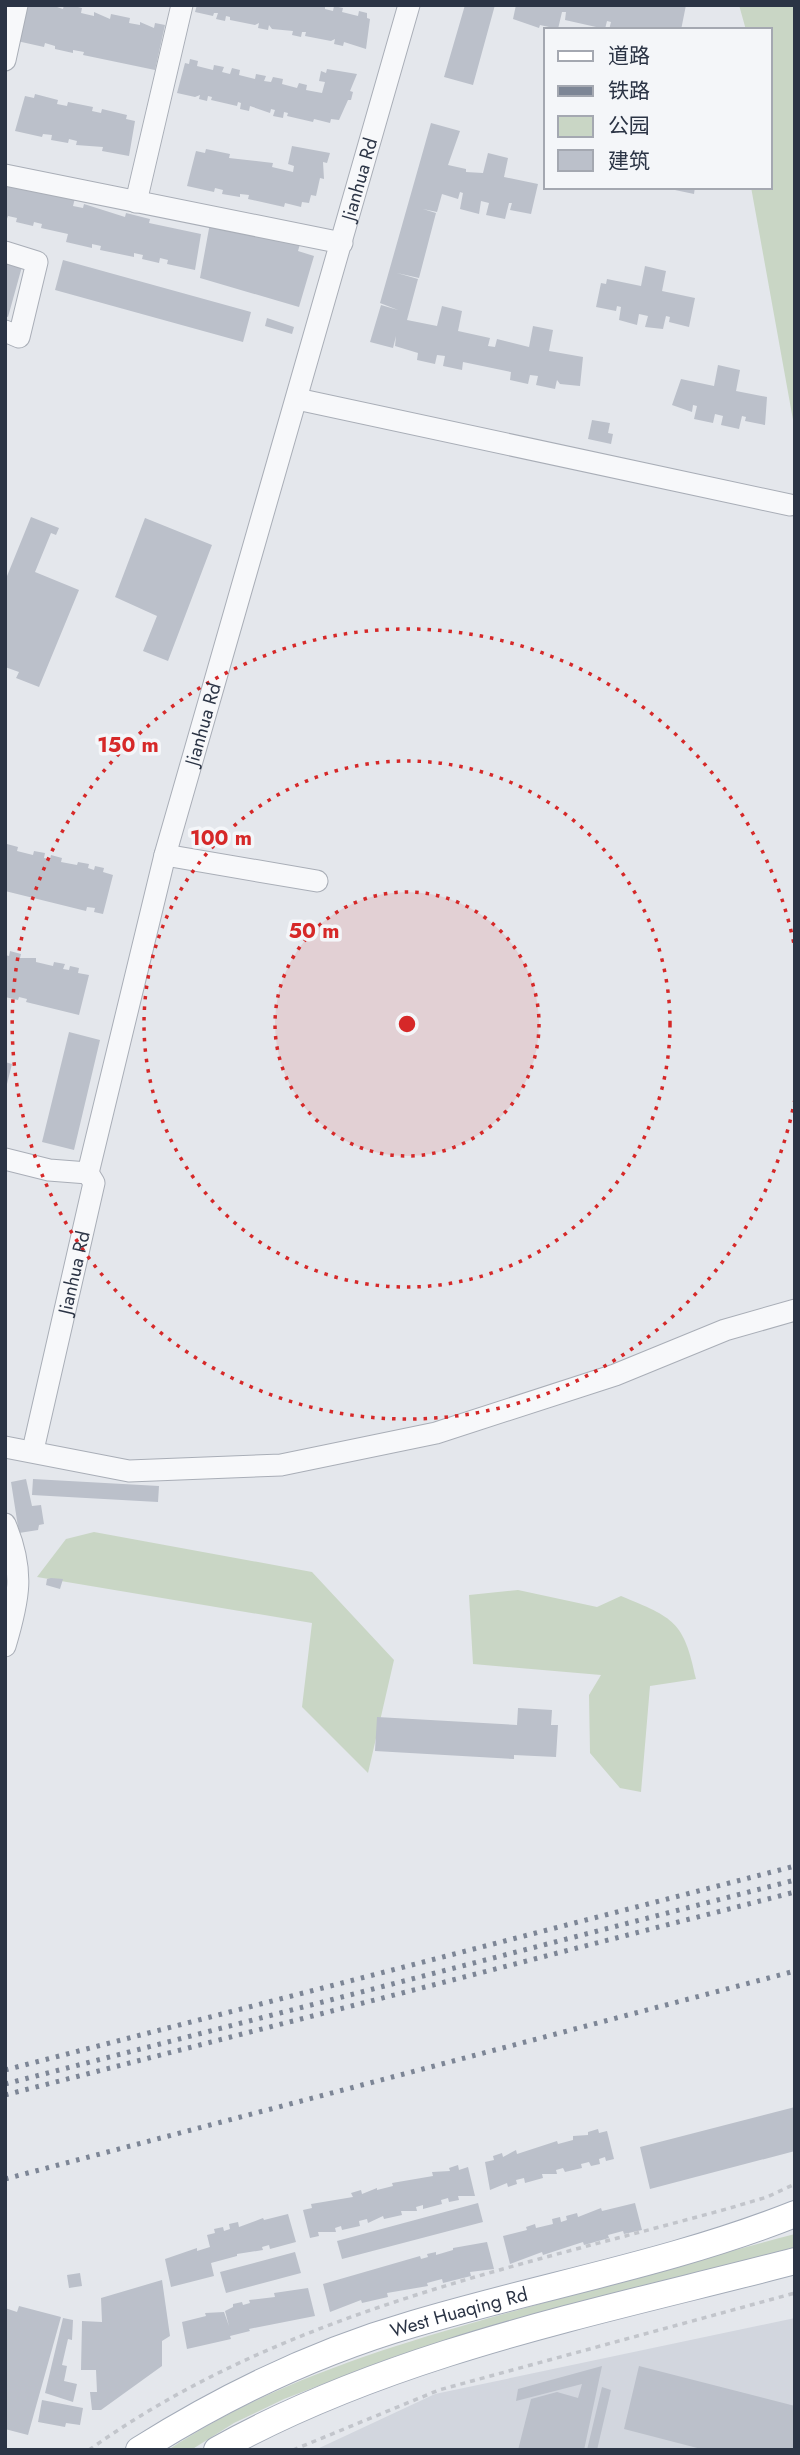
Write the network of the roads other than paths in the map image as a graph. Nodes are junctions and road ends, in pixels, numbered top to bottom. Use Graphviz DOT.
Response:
graph roads {
  1 [pos="17,5"];
  2 [pos="182,5"];
  3 [pos="409,5"];
  4 [pos="5,60"];
  5 [pos="5,175"];
  6 [pos="136,202"];
  7 [pos="342,243"];
  8 [pos="5,252"];
  9 [pos="5,331"];
  10 [pos="297,399"];
  11 [pos="790,505"];
  12 [pos="165,855"];
  13 [pos="317,881"];
  14 [pos="5,1159"];
  15 [pos="88,1173"];
  16 [pos="795,1310"];
  17 [pos="5,1447"];
  18 [pos="33,1450"];
  19 [pos="5,1524"];
  20 [pos="5,1646"];
  21 [pos="795,2214"];
  22 [pos="795,2227"];
  23 [pos="732,2239"];
  24 [pos="795,2261"];
  25 [pos="139,2450"];
  26 [pos="217,2450"];
  1 -- 4 [label="street"];
  2 -- 6 [label="street"];
  3 -- 7 [label="street, Jianhua Rd"];
  5 -- 6 [label="street"];
  6 -- 7 [label="street"];
  7 -- 10 [label="street, Jianhua Rd"];
  8 -- 9 [label="street"];
  10 -- 11 [label="street"];
  10 -- 12 [label="street, Jianhua Rd"];
  12 -- 13 [label="street"];
  12 -- 15 [label="street, Jianhua Rd"];
  14 -- 15 [label="street"];
  15 -- 18 [label="street, Jianhua Rd"];
  16 -- 18 [label="street"];
  17 -- 18 [label="street"];
  19 -- 20 [label="street"];
  21 -- 23 [label="main road, West Huaqing Rd"];
  22 -- 23 [label="main road"];
  23 -- 25 [label="main road, West Huaqing Rd"];
  24 -- 26 [label="main road, West Huaqing Rd"];
}
